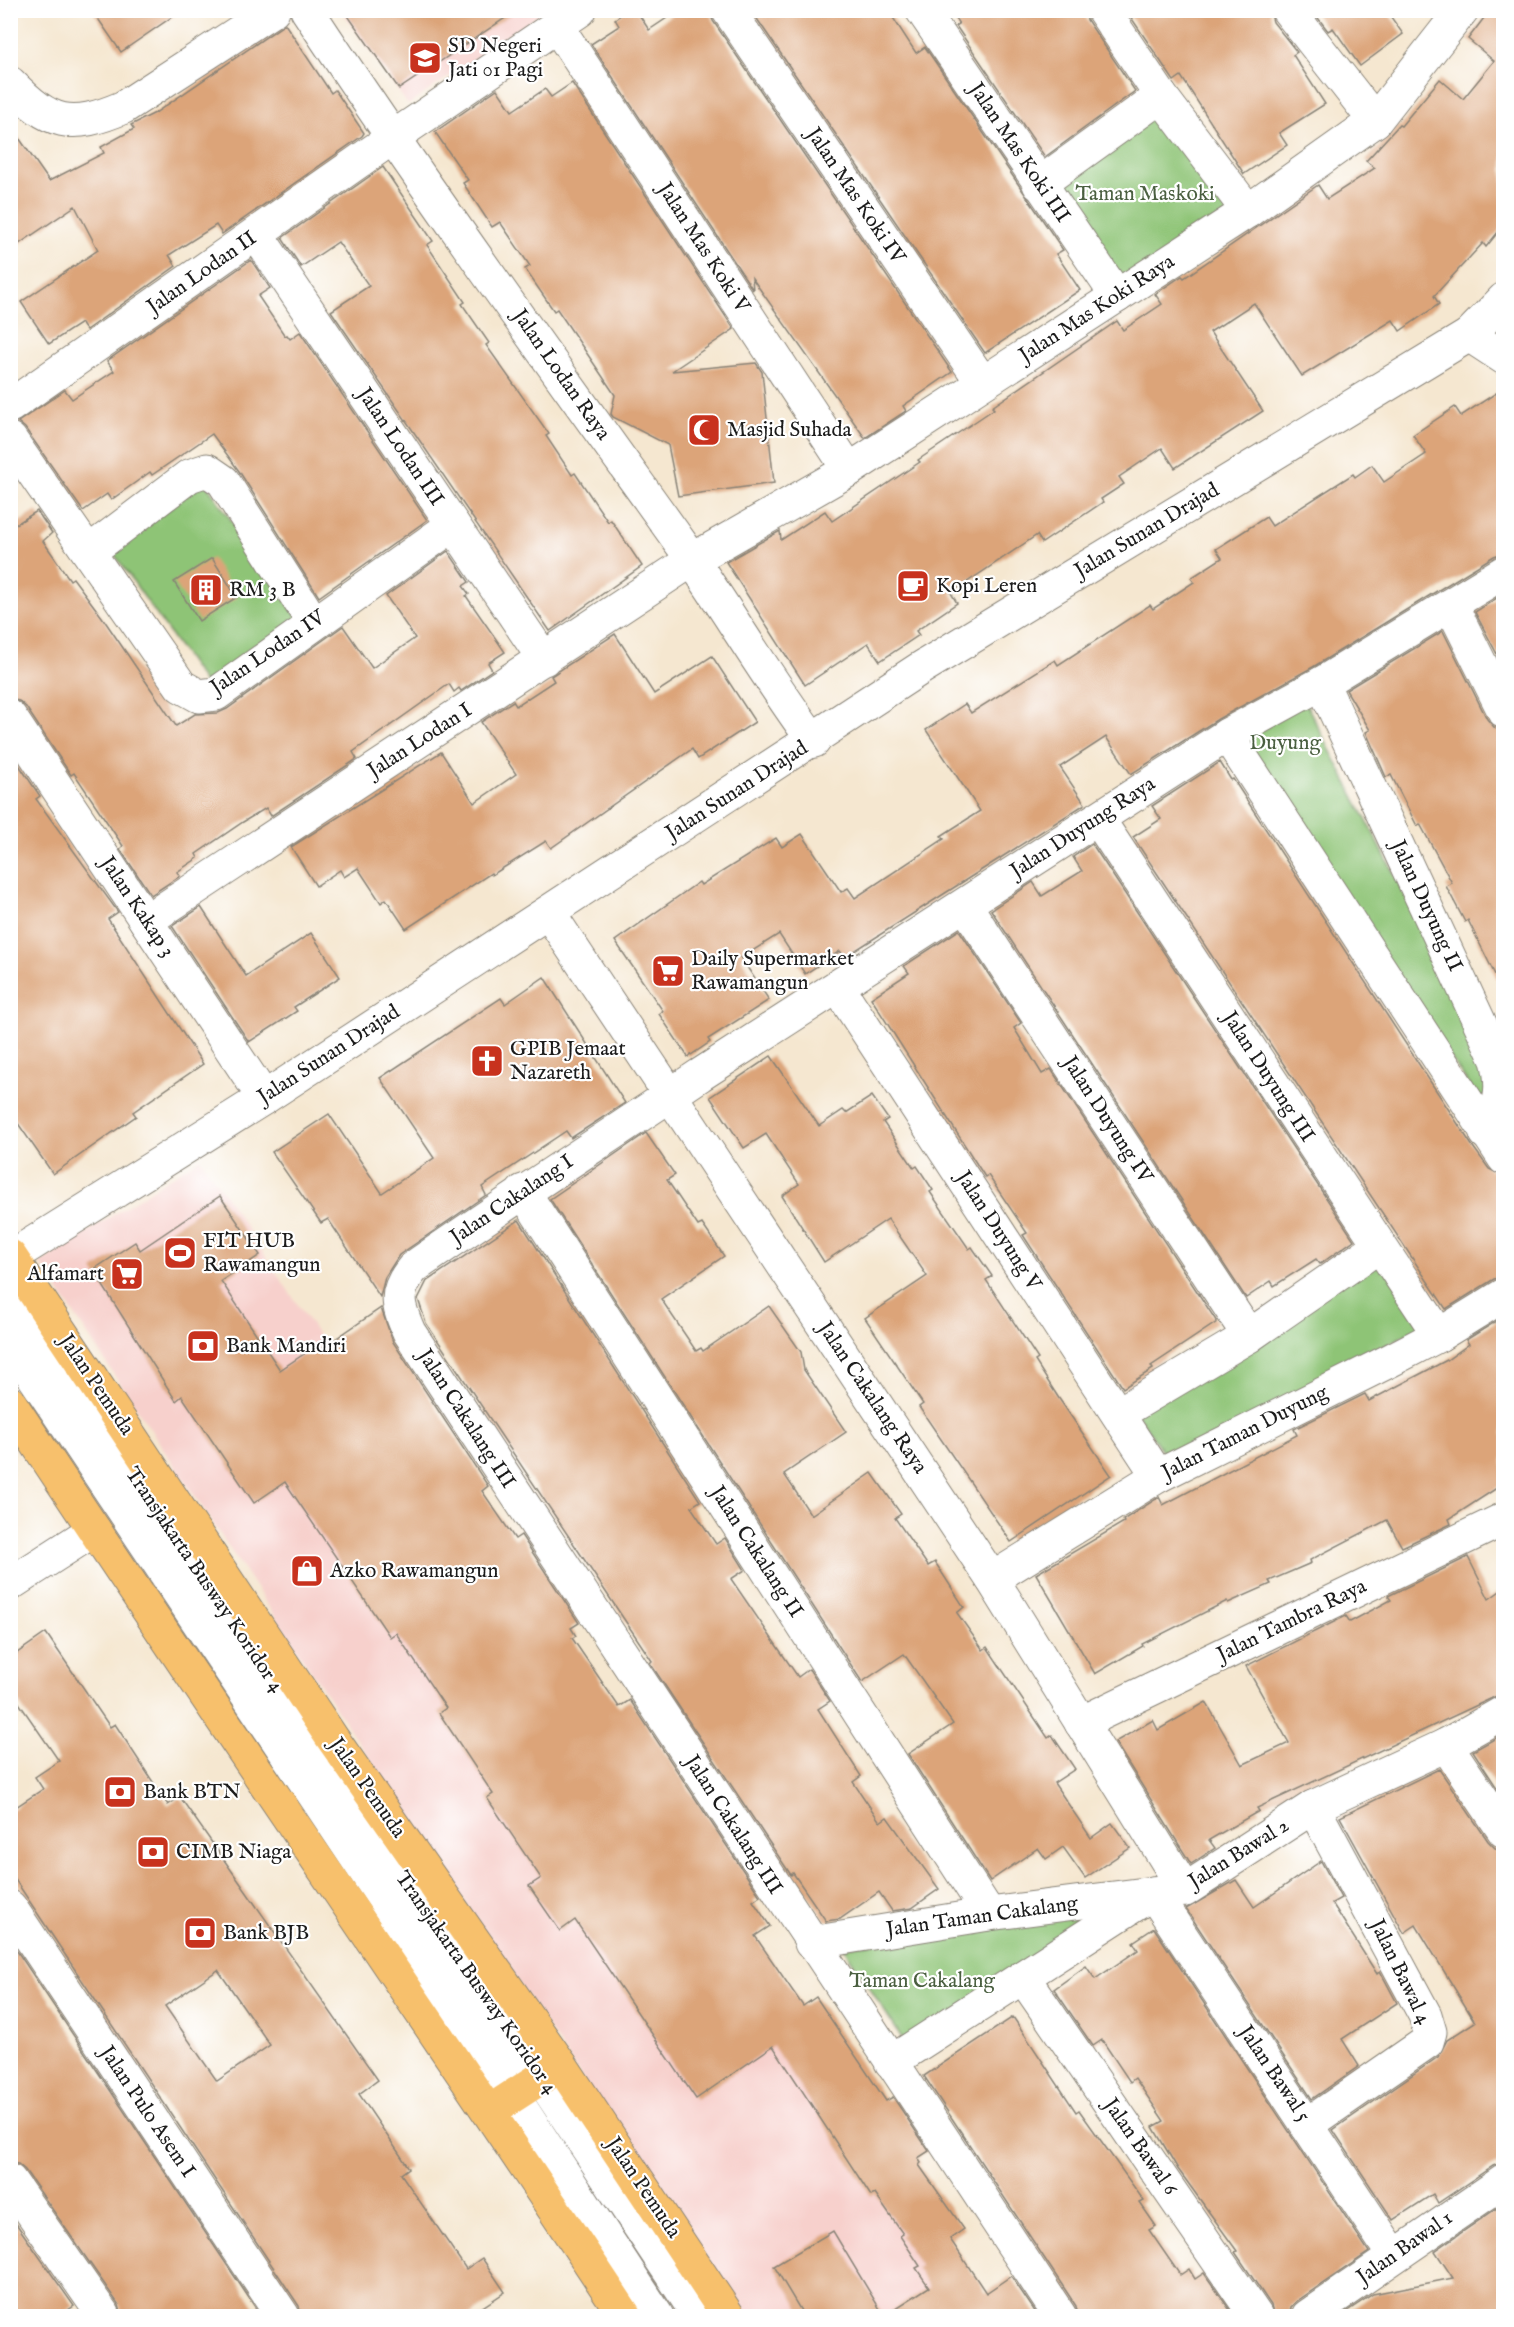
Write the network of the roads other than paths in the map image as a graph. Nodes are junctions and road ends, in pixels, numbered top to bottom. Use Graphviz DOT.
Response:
graph roads {
  1 [pos="273,10"];
  2 [pos="307,10"];
  3 [pos="728,10"];
  4 [pos="922,10"];
  5 [pos="1287,10"];
  6 [pos="1462,10"];
  7 [pos="1110,13"];
  8 [pos="568,18"];
  9 [pos="10,83"];
  10 [pos="1161,96"];
  11 [pos="1375,121"];
  12 [pos="392,138"];
  13 [pos="1040,184"];
  14 [pos="1248,211"];
  15 [pos="256,235"];
  16 [pos="1117,296"];
  17 [pos="1503,302"];
  18 [pos="1469,335"];
  19 [pos="1503,358"];
  20 [pos="982,382"];
  21 [pos="10,406"];
  22 [pos="10,439"];
  23 [pos="849,470"];
  24 [pos="453,525"];
  25 [pos="90,551"];
  26 [pos="692,560"];
  27 [pos="1503,572"];
  28 [pos="1451,605"];
  29 [pos="313,622"];
  30 [pos="544,659"];
  31 [pos="1322,683"];
  32 [pos="1503,711"];
  33 [pos="10,717"];
  34 [pos="1227,735"];
  35 [pos="814,741"];
  36 [pos="1098,819"];
  37 [pos="965,905"];
  38 [pos="549,913"];
  39 [pos="146,921"];
  40 [pos="838,987"];
  41 [pos="670,1095"];
  42 [pos="264,1098"];
  43 [pos="1495,1146"];
  44 [pos="523,1191"];
  45 [pos="1379,1246"];
  46 [pos="11,1256"];
  47 [pos="10,1292"];
  48 [pos="1503,1295"];
  49 [pos="409,1332"];
  50 [pos="1439,1335"];
  51 [pos="1248,1336"];
  52 [pos="10,1341"];
  53 [pos="10,1403"];
  54 [pos="1118,1414"];
  55 [pos="1158,1476"];
  56 [pos="1503,1519"];
  57 [pos="94,1530"];
  58 [pos="992,1579"];
  59 [pos="10,1584"];
  60 [pos="1503,1712"];
  61 [pos="1081,1723"];
  62 [pos="1446,1745"];
  63 [pos="1313,1807"];
  64 [pos="1503,1831"];
  65 [pos="1185,1890"];
  66 [pos="1152,1893"];
  67 [pos="10,1907"];
  68 [pos="989,1914"];
  69 [pos="811,1943"];
  70 [pos="1023,1977"];
  71 [pos="891,2062"];
  72 [pos="551,2072"];
  73 [pos="501,2104"];
  74 [pos="1307,2125"];
  75 [pos="10,2181"];
  76 [pos="1503,2181"];
  77 [pos="1394,2256"];
  78 [pos="104,2316"];
  79 [pos="283,2316"];
  80 [pos="626,2316"];
  81 [pos="657,2316"];
  82 [pos="699,2316"];
  83 [pos="728,2316"];
  84 [pos="1060,2316"];
  85 [pos="1256,2316"];
  86 [pos="1308,2316"];
  1 -- 9 [label="street"];
  2 -- 12 [label="street, Jalan Lodan Raya"];
  3 -- 20 [label="street, Jalan Mas Koki IV"];
  4 -- 13 [label="street, Jalan Mas Koki III"];
  5 -- 11 [label="street"];
  6 -- 11 [label="street, Jalan Mas Koki Raya"];
  7 -- 10 [label="street"];
  8 -- 12 [label="street, Jalan Lodan II"];
  8 -- 23 [label="street, Jalan Mas Koki V"];
  10 -- 13 [label="street"];
  10 -- 14 [label="street"];
  11 -- 14 [label="street, Jalan Mas Koki Raya"];
  12 -- 15 [label="street, Jalan Lodan II"];
  12 -- 26 [label="street, Jalan Lodan Raya"];
  13 -- 16 [label="street, Jalan Mas Koki III"];
  14 -- 16 [label="street, Jalan Mas Koki Raya"];
  15 -- 21 [label="street, Jalan Lodan II"];
  15 -- 24 [label="street, Jalan Lodan III"];
  16 -- 20 [label="street, Jalan Mas Koki Raya"];
  17 -- 18 [label="street, Jalan Sunan Drajad"];
  18 -- 19 [label="street"];
  18 -- 35 [label="street, Jalan Sunan Drajad"];
  20 -- 23 [label="street, Jalan Mas Koki Raya"];
  22 -- 25 [label="street, Jalan Lodan IV"];
  23 -- 26 [label="street, Jalan Mas Koki Raya"];
  24 -- 29 [label="street, Jalan Lodan IV"];
  24 -- 30 [label="street, Jalan Lodan III"];
  25 -- 29 [label="street, Jalan Lodan IV"];
  25 -- 29 [label="street"];
  26 -- 30 [label="street, Jalan Lodan I"];
  26 -- 35 [label="street, Jalan Lodan Raya"];
  27 -- 28 [label="street, Jalan Duyung Raya"];
  28 -- 31 [label="street, Jalan Duyung Raya"];
  28 -- 32 [label="street"];
  30 -- 39 [label="street, Jalan Lodan I"];
  31 -- 34 [label="street, Jalan Duyung Raya"];
  31 -- 43 [label="street, Jalan Duyung II"];
  33 -- 39 [label="street, Jalan Kakap 3"];
  34 -- 36 [label="street, Jalan Duyung Raya"];
  34 -- 43 [label="street, Jalan Duyung II"];
  35 -- 38 [label="street, Jalan Sunan Drajad"];
  36 -- 37 [label="street, Jalan Duyung Raya"];
  36 -- 45 [label="street, Jalan Duyung III"];
  37 -- 40 [label="street, Jalan Duyung Raya"];
  37 -- 51 [label="street, Jalan Duyung IV"];
  38 -- 41 [label="street, Jalan Cakalang Raya"];
  38 -- 42 [label="street, Jalan Sunan Drajad"];
  39 -- 42 [label="street, Jalan Kakap 3"];
  40 -- 41 [label="street, Jalan Duyung Raya"];
  40 -- 54 [label="street, Jalan Duyung V"];
  41 -- 44 [label="street, Jalan Cakalang I"];
  41 -- 58 [label="street, Jalan Cakalang Raya"];
  42 -- 46 [label="street, Jalan Sunan Drajad"];
  44 -- 49 [label="street, Jalan Cakalang I"];
  44 -- 68 [label="street, Jalan Cakalang II"];
  45 -- 50 [label="street, Jalan Duyung III"];
  45 -- 51 [label="street"];
  46 -- 72 [label="main road, Jalan Pemuda"];
  47 -- 72 [label="street, Transjakarta Busway Koridor 4"];
  48 -- 50 [label="street, Jalan Taman Duyung"];
  49 -- 69 [label="street, Jalan Cakalang III"];
  50 -- 55 [label="street, Jalan Taman Duyung"];
  51 -- 54 [label="street"];
  52 -- 73 [label="street, Transjakarta Busway Koridor 4"];
  53 -- 57 [label="main road"];
  54 -- 55 [label="street, Jalan Duyung V"];
  55 -- 58 [label="street, Jalan Taman Duyung"];
  56 -- 61 [label="street, Jalan Tambra Raya"];
  57 -- 59 [label="street"];
  57 -- 73 [label="main road"];
  58 -- 61 [label="street, Jalan Cakalang Raya"];
  60 -- 62 [label="street, Jalan Bawal 2"];
  61 -- 65 [label="street, Jalan Cakalang Raya"];
  62 -- 63 [label="street, Jalan Bawal 2"];
  62 -- 64 [label="street"];
  63 -- 65 [label="street, Jalan Bawal 2"];
  63 -- 74 [label="street, Jalan Bawal 4"];
  65 -- 66 [label="street, Jalan Bawal 2"];
  66 -- 68 [label="street, Jalan Taman Cakalang"];
  66 -- 70 [label="street, Jalan Bawal 2"];
  66 -- 74 [label="street, Jalan Bawal 5"];
  67 -- 79 [label="street, Jalan Pulo Asem I"];
  68 -- 69 [label="street, Jalan Taman Cakalang"];
  69 -- 71 [label="street, Jalan Cakalang III"];
  70 -- 71 [label="street, Jalan Bawal 2"];
  70 -- 85 [label="street, Jalan Bawal 6"];
  71 -- 84 [label="street, Jalan Cakalang III"];
  72 -- 73 [label="main road"];
  72 -- 82 [label="street, Transjakarta Busway Koridor 4"];
  72 -- 83 [label="main road, Jalan Pemuda"];
  73 -- 80 [label="main road"];
  73 -- 81 [label="street, Transjakarta Busway Koridor 4"];
  74 -- 77 [label="street, Jalan Bawal 5"];
  75 -- 78 [label="street"];
  76 -- 77 [label="street, Jalan Bawal 1"];
  77 -- 86 [label="street, Jalan Bawal 1"];
}
